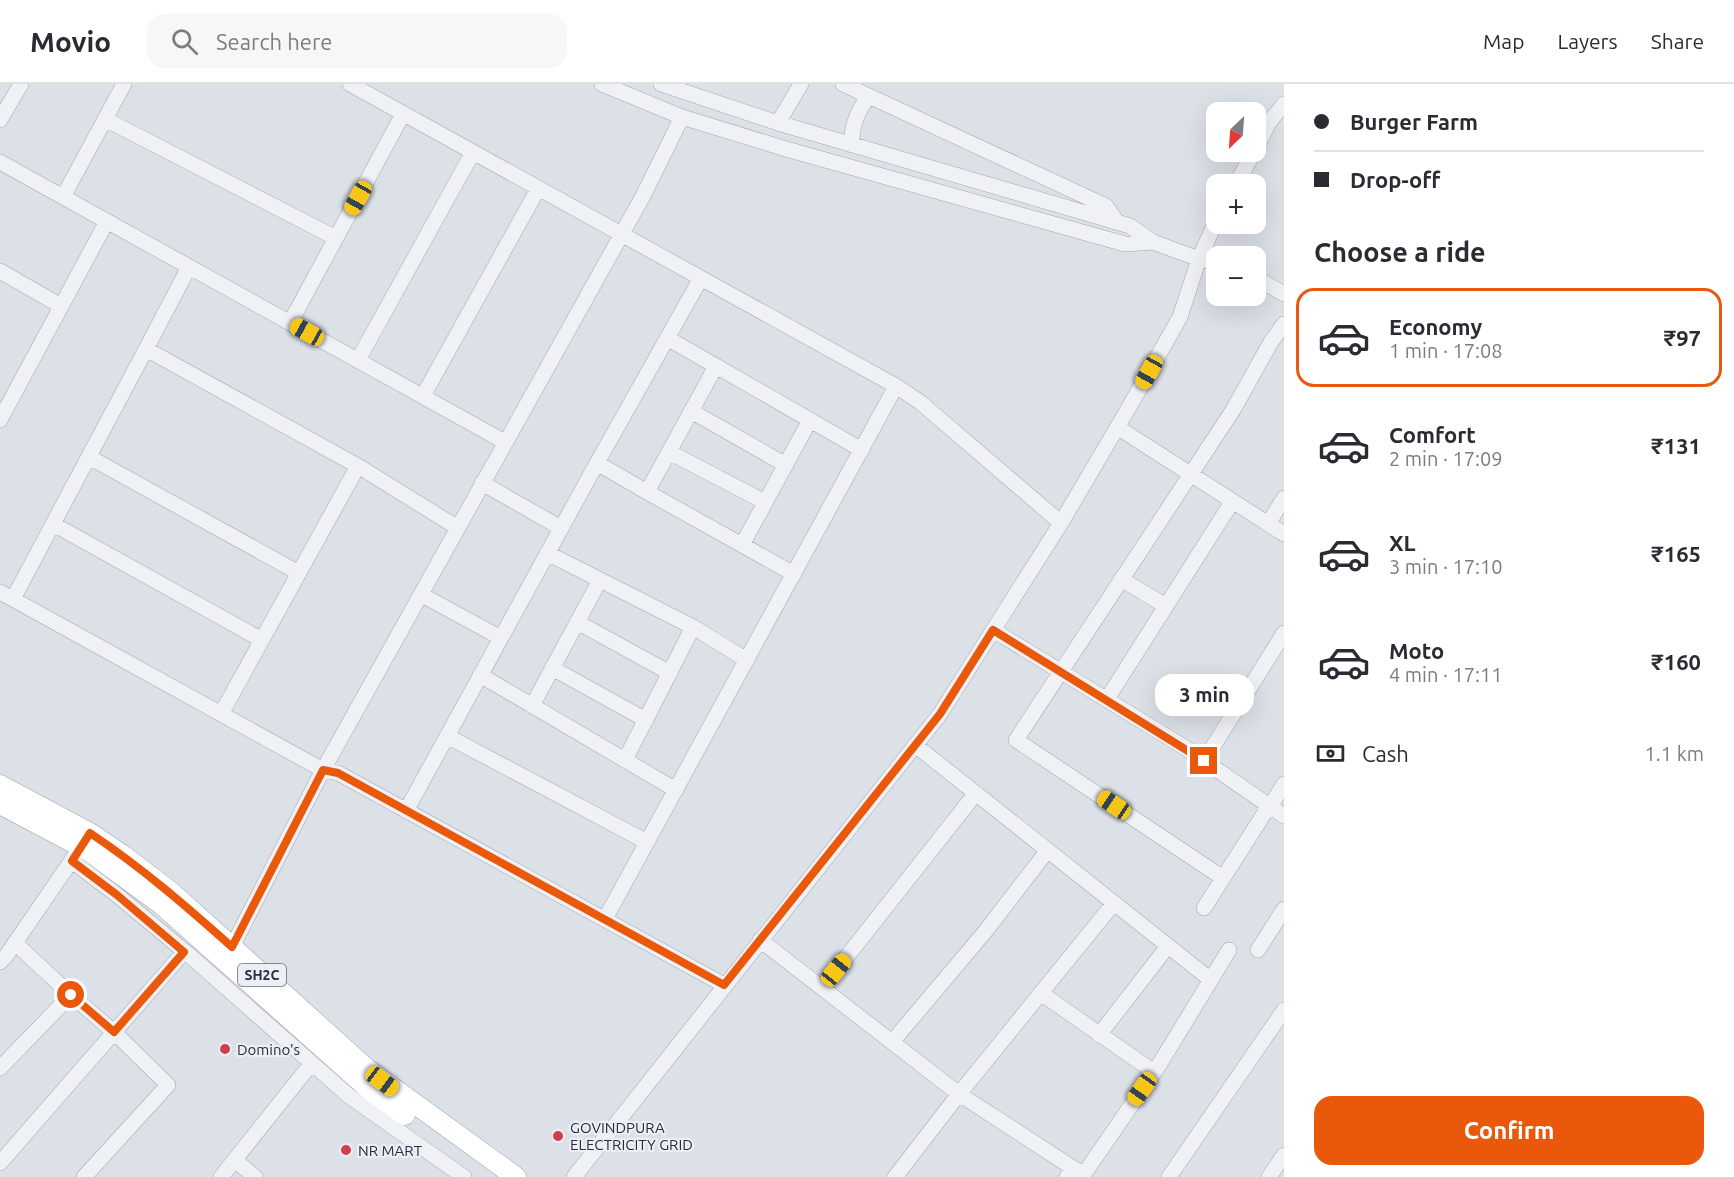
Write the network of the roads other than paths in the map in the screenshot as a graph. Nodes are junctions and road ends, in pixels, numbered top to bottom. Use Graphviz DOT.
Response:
graph roads {
  1 [pos="21,84"];
  2 [pos="124,84"];
  3 [pos="350,84"];
  4 [pos="602,84"];
  5 [pos="660,84"];
  6 [pos="801,84"];
  7 [pos="843,84"];
  8 [pos="869,96"];
  9 [pos="651,104"];
  10 [pos="1284,104"];
  11 [pos="403,114"];
  12 [pos="682,117"];
  13 [pos="105,119"];
  14 [pos="0,120"];
  15 [pos="778,123"];
  16 [pos="1266,129"];
  17 [pos="852,145"];
  18 [pos="473,152"];
  19 [pos="0,162"];
  20 [pos="538,189"];
  21 [pos="63,197"];
  22 [pos="107,221"];
  23 [pos="1117,222"];
  24 [pos="1211,234"];
  25 [pos="621,235"];
  26 [pos="336,238"];
  27 [pos="1154,242"];
  28 [pos="1200,259"];
  29 [pos="1206,260"];
  30 [pos="189,267"];
  31 [pos="0,271"];
  32 [pos="701,278"];
  33 [pos="1266,284"];
  34 [pos="1284,294"];
  35 [pos="61,306"];
  36 [pos="290,323"];
  37 [pos="1284,324"];
  38 [pos="667,338"];
  39 [pos="146,349"];
  40 [pos="358,360"];
  41 [pos="716,366"];
  42 [pos="896,386"];
  43 [pos="423,396"];
  44 [pos="691,411"];
  45 [pos="0,420"];
  46 [pos="810,420"];
  47 [pos="1117,427"];
  48 [pos="505,442"];
  49 [pos="862,450"];
  50 [pos="669,452"];
  51 [pos="88,457"];
  52 [pos="597,463"];
  53 [pos="786,465"];
  54 [pos="358,466"];
  55 [pos="1189,474"];
  56 [pos="482,483"];
  57 [pos="647,492"];
  58 [pos="1284,498"];
  59 [pos="765,502"];
  60 [pos="1233,502"];
  61 [pos="1061,523"];
  62 [pos="53,524"];
  63 [pos="1268,524"];
  64 [pos="458,528"];
  65 [pos="561,528"];
  66 [pos="1284,534"];
  67 [pos="742,545"];
  68 [pos="547,553"];
  69 [pos="299,573"];
  70 [pos="794,574"];
  71 [pos="1121,579"];
  72 [pos="600,580"];
  73 [pos="6,595"];
  74 [pos="422,595"];
  75 [pos="1166,606"];
  76 [pos="577,622"];
  77 [pos="693,627"];
  78 [pos="993,630"];
  79 [pos="1284,633"];
  80 [pos="501,638"];
  81 [pos="262,640"];
  82 [pos="747,660"];
  83 [pos="552,668"];
  84 [pos="1061,671"];
  85 [pos="670,673"];
  86 [pos="480,675"];
  87 [pos="1107,699"];
  88 [pos="532,706"];
  89 [pos="221,714"];
  90 [pos="646,720"];
  91 [pos="447,736"];
  92 [pos="915,745"];
  93 [pos="625,760"];
  94 [pos="1204,761"];
  95 [pos="323,770"];
  96 [pos="1284,784"];
  97 [pos="0,785"];
  98 [pos="676,790"];
  99 [pos="976,793"];
  100 [pos="0,804"];
  101 [pos="1269,806"];
  102 [pos="406,811"];
  103 [pos="1284,816"];
  104 [pos="647,842"];
  105 [pos="81,847"];
  106 [pos="1048,850"];
  107 [pos="1223,878"];
  108 [pos="1114,903"];
  109 [pos="1204,908"];
  110 [pos="1284,909"];
  111 [pos="605,919"];
  112 [pos="760,940"];
  113 [pos="15,943"];
  114 [pos="1168,946"];
  115 [pos="232,947"];
  116 [pos="1229,950"];
  117 [pos="1258,950"];
  118 [pos="184,952"];
  119 [pos="0,962"];
  120 [pos="1211,980"];
  121 [pos="724,985"];
  122 [pos="822,988"];
  123 [pos="1042,994"];
  124 [pos="71,995"];
  125 [pos="1284,1010"];
  126 [pos="114,1032"];
  127 [pos="1099,1035"];
  128 [pos="892,1042"];
  129 [pos="311,1064"];
  130 [pos="0,1068"];
  131 [pos="1154,1072"];
  132 [pos="959,1094"];
  133 [pos="1284,1155"];
  134 [pos="235,1161"];
  135 [pos="0,1163"];
  136 [pos="1078,1174"];
  137 [pos="84,1177"];
  138 [pos="221,1177"];
  139 [pos="255,1177"];
  140 [pos="464,1177"];
  141 [pos="493,1177"];
  142 [pos="516,1177"];
  143 [pos="574,1177"];
  144 [pos="894,1177"];
  145 [pos="1169,1177"];
  146 [pos="1269,1177"];
  1 -- 14 [label="street"];
  2 -- 13 [label="street"];
  3 -- 11 [label="street"];
  4 -- 9 [label="street"];
  5 -- 9 [label="street"];
  5 -- 15 [label="street"];
  6 -- 15 [label="street"];
  7 -- 8 [label="street"];
  8 -- 17 [label="street"];
  8 -- 23 [label="street"];
  9 -- 12 [label="street"];
  10 -- 16 [label="street"];
  11 -- 18 [label="street"];
  11 -- 26 [label="street"];
  12 -- 25 [label="street"];
  12 -- 27 [label="street"];
  13 -- 21 [label="street"];
  13 -- 26 [label="street"];
  15 -- 17 [label="street"];
  17 -- 23 [label="street"];
  18 -- 20 [label="street"];
  18 -- 40 [label="street"];
  19 -- 21 [label="street"];
  20 -- 25 [label="street"];
  20 -- 43 [label="street"];
  21 -- 22 [label="street"];
  22 -- 30 [label="street"];
  22 -- 35 [label="street"];
  23 -- 27 [label="street"];
  24 -- 28 [label="street"];
  25 -- 32 [label="street"];
  25 -- 48 [label="street"];
  26 -- 36 [label="street"];
  27 -- 28 [label="street"];
  28 -- 29 [label="street"];
  28 -- 47 [label="street"];
  30 -- 36 [label="street"];
  30 -- 39 [label="street"];
  31 -- 35 [label="street"];
  32 -- 38 [label="street"];
  32 -- 42 [label="street"];
  33 -- 34 [label="street"];
  35 -- 45 [label="street"];
  36 -- 40 [label="street"];
  37 -- 55 [label="street"];
  38 -- 41 [label="street"];
  38 -- 52 [label="street"];
  39 -- 51 [label="street"];
  39 -- 54 [label="street"];
  40 -- 43 [label="street"];
  41 -- 44 [label="street"];
  41 -- 46 [label="street"];
  42 -- 49 [label="street"];
  42 -- 61 [label="street"];
  43 -- 48 [label="street"];
  44 -- 50 [label="street"];
  44 -- 53 [label="street"];
  46 -- 49 [label="street"];
  46 -- 53 [label="street"];
  47 -- 55 [label="street"];
  47 -- 61 [label="street"];
  48 -- 56 [label="street"];
  49 -- 70 [label="street"];
  50 -- 57 [label="street"];
  50 -- 59 [label="street"];
  51 -- 62 [label="street"];
  51 -- 69 [label="street"];
  52 -- 57 [label="street"];
  52 -- 65 [label="street"];
  53 -- 59 [label="street"];
  54 -- 64 [label="street"];
  54 -- 69 [label="street"];
  55 -- 60 [label="street"];
  55 -- 71 [label="street"];
  56 -- 64 [label="street"];
  56 -- 65 [label="street"];
  57 -- 67 [label="street"];
  58 -- 63 [label="street"];
  59 -- 67 [label="street"];
  60 -- 63 [label="street"];
  60 -- 75 [label="street"];
  61 -- 78 [label="street"];
  62 -- 73 [label="street"];
  62 -- 81 [label="street"];
  63 -- 66 [label="street"];
  64 -- 74 [label="street"];
  65 -- 68 [label="street"];
  67 -- 70 [label="street"];
  68 -- 72 [label="street"];
  68 -- 80 [label="street"];
  69 -- 81 [label="street"];
  70 -- 82 [label="street"];
  71 -- 75 [label="street"];
  71 -- 84 [label="street"];
  72 -- 76 [label="street"];
  72 -- 77 [label="street"];
  73 -- 89 [label="street"];
  74 -- 80 [label="street"];
  74 -- 95 [label="street"];
  75 -- 87 [label="street"];
  76 -- 83 [label="street"];
  76 -- 85 [label="street"];
  77 -- 82 [label="street"];
  77 -- 85 [label="street"];
  78 -- 84 [label="street"];
  78 -- 92 [label="street"];
  79 -- 94 [label="street"];
  80 -- 86 [label="street"];
  81 -- 89 [label="street"];
  82 -- 98 [label="street"];
  83 -- 88 [label="street"];
  83 -- 90 [label="street"];
  84 -- 87 [label="street"];
  84 -- 107 [label="street"];
  85 -- 90 [label="street"];
  86 -- 88 [label="street"];
  86 -- 91 [label="street"];
  87 -- 94 [label="street"];
  88 -- 93 [label="street"];
  89 -- 95 [label="street"];
  90 -- 93 [label="street"];
  91 -- 102 [label="street"];
  91 -- 104 [label="street"];
  92 -- 99 [label="street"];
  92 -- 112 [label="street"];
  93 -- 98 [label="street"];
  94 -- 101 [label="street"];
  95 -- 102 [label="street"];
  95 -- 115 [label="street"];
  96 -- 101 [label="street"];
  97 -- 105 [label="main road, SH2C"];
  98 -- 104 [label="street"];
  99 -- 106 [label="street"];
  99 -- 122 [label="street"];
  100 -- 105 [label="main road, SH2C"];
  101 -- 103 [label="street"];
  101 -- 107 [label="street"];
  102 -- 111 [label="street"];
  104 -- 111 [label="street"];
  105 -- 113 [label="street"];
  105 -- 115 [label="main road, SH2C"];
  105 -- 118 [label="street"];
  105 -- 141 [label="main road, SH2C"];
  106 -- 108 [label="street"];
  106 -- 128 [label="street"];
  107 -- 109 [label="street"];
  108 -- 114 [label="street"];
  108 -- 123 [label="street"];
  110 -- 117 [label="street"];
  111 -- 121 [label="street"];
  112 -- 121 [label="street"];
  112 -- 122 [label="street"];
  113 -- 119 [label="street"];
  113 -- 124 [label="street"];
  114 -- 120 [label="street"];
  114 -- 127 [label="street"];
  115 -- 142 [label="main road, SH2C"];
  116 -- 120 [label="street"];
  118 -- 126 [label="street"];
  118 -- 129 [label="street"];
  120 -- 131 [label="street"];
  121 -- 143 [label="street"];
  122 -- 128 [label="street"];
  123 -- 127 [label="street"];
  123 -- 132 [label="street"];
  124 -- 126 [label="street"];
  124 -- 130 [label="street"];
  125 -- 145 [label="street"];
  126 -- 135 [label="street"];
  126 -- 137 [label="street"];
  127 -- 131 [label="street"];
  128 -- 132 [label="street"];
  129 -- 134 [label="street"];
  129 -- 140 [label="street"];
  131 -- 136 [label="street"];
  132 -- 136 [label="street"];
  132 -- 144 [label="street"];
  133 -- 146 [label="street"];
  134 -- 138 [label="street"];
  134 -- 139 [label="street"];
}
